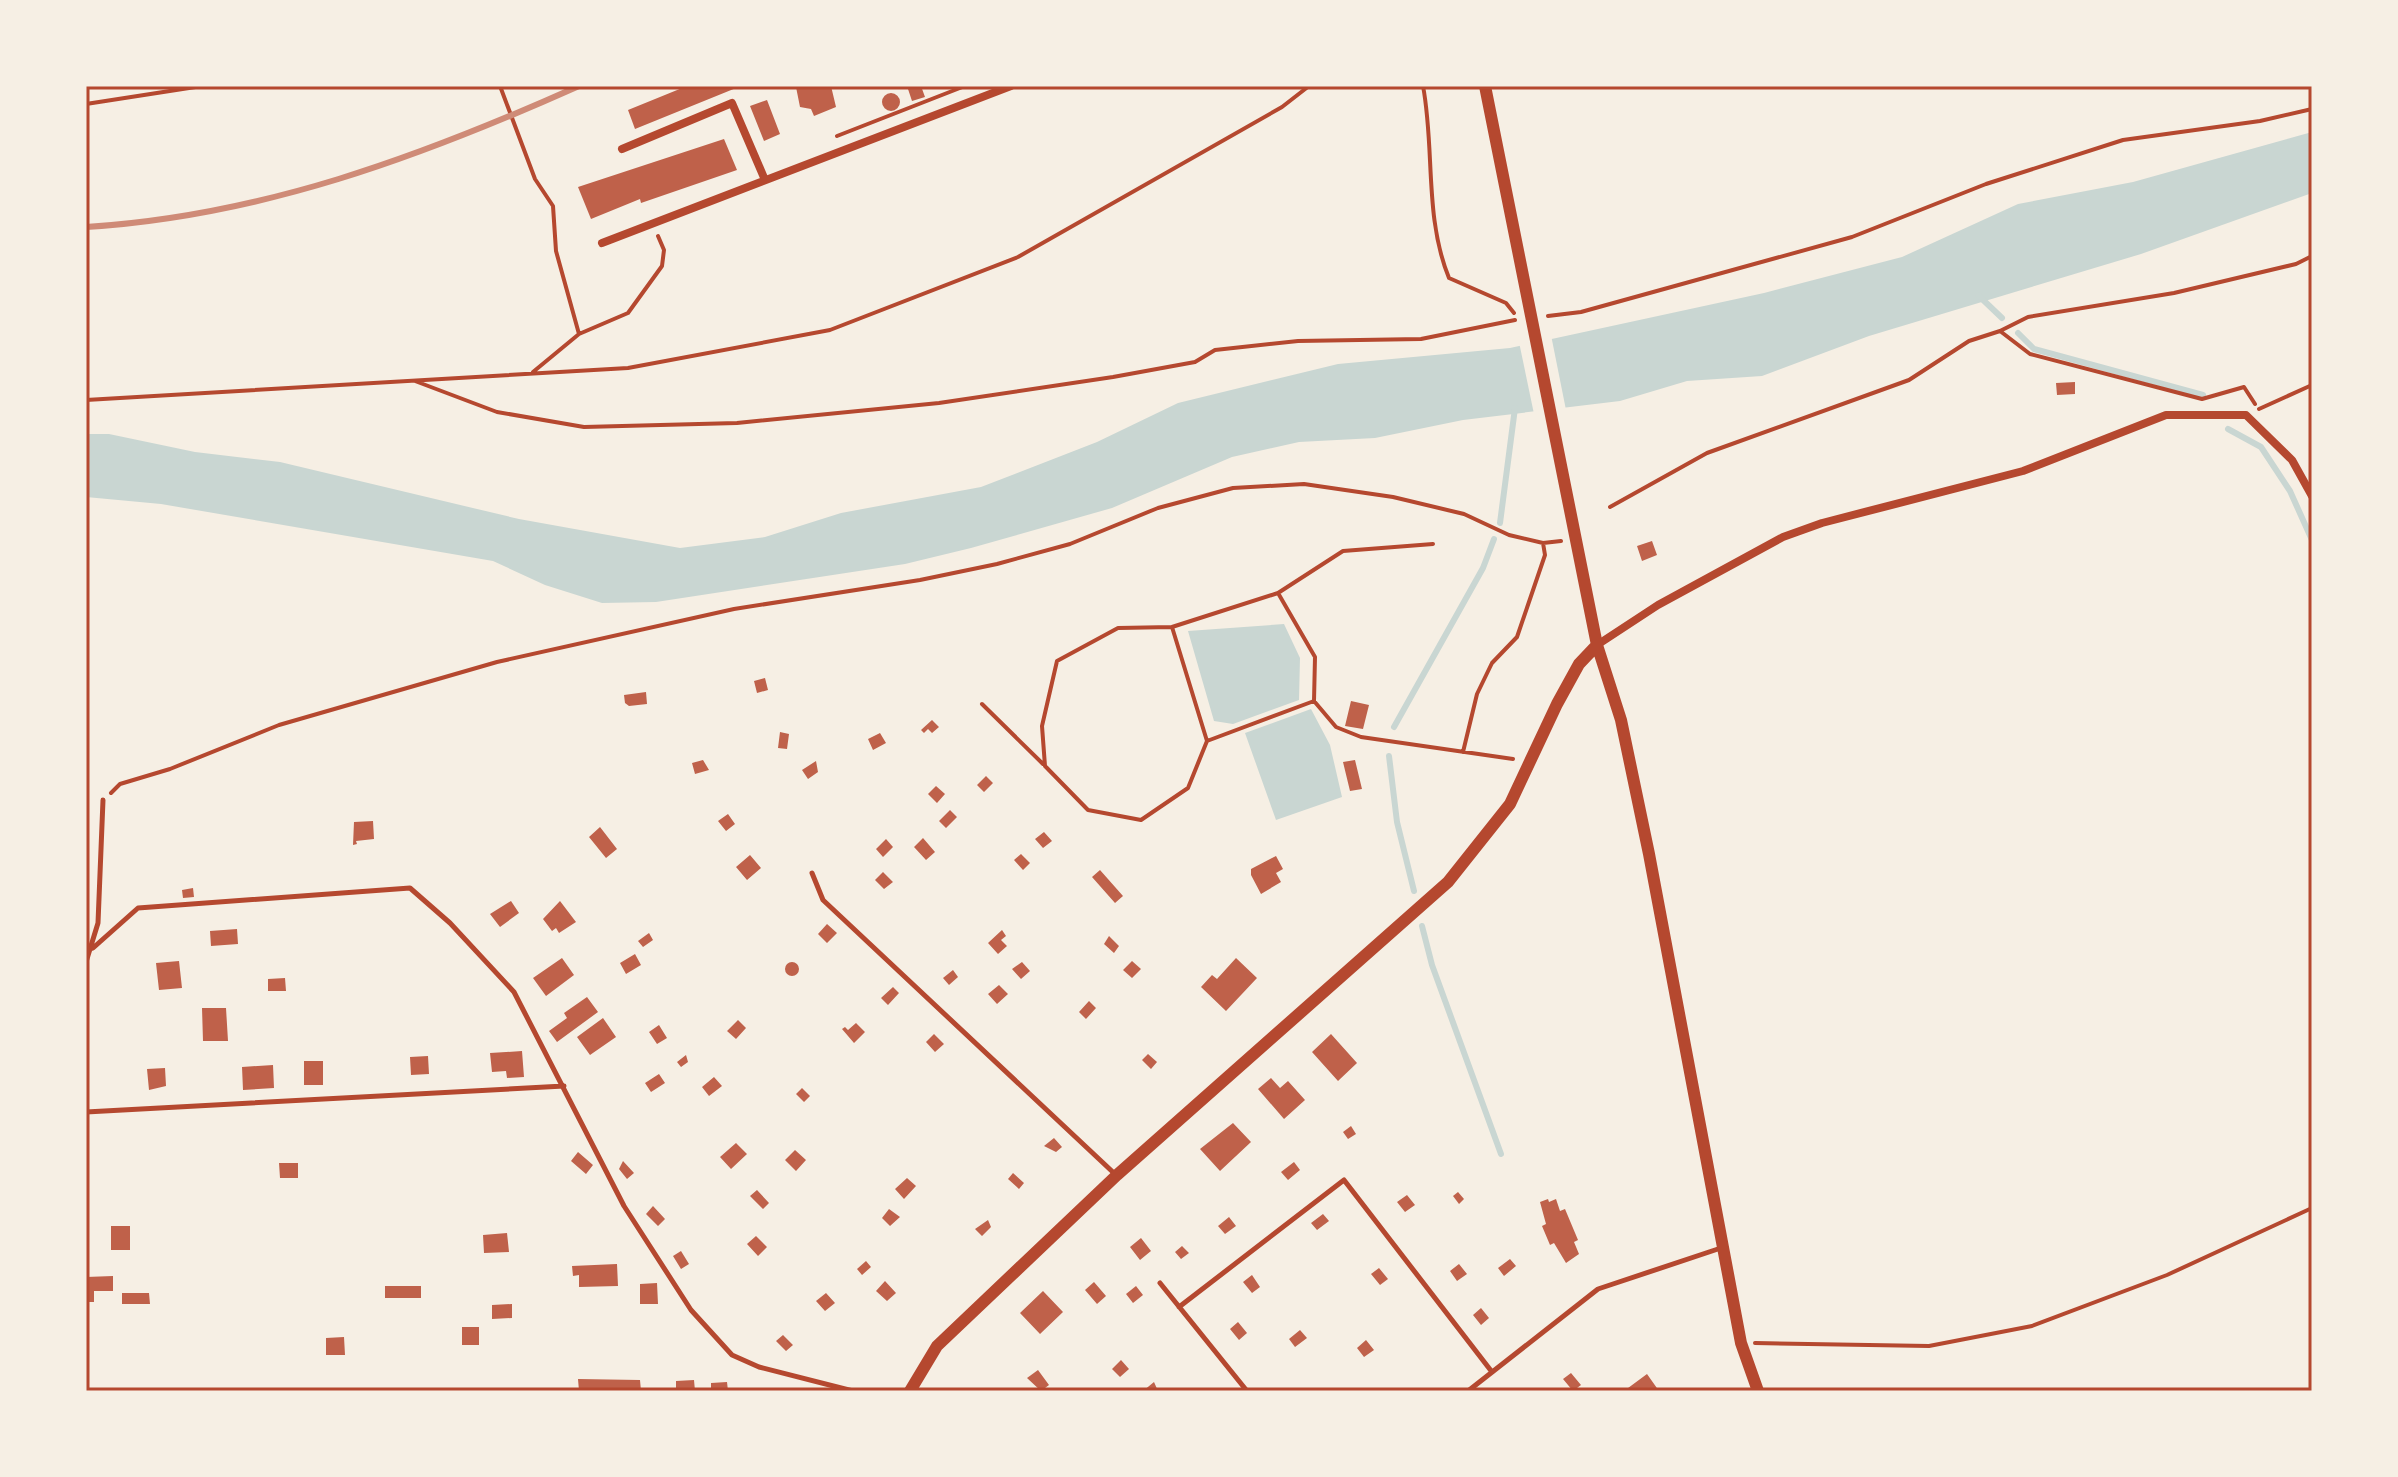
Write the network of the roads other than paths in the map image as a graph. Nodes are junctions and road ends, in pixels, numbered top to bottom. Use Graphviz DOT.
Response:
graph roads {
  1 [pos="1011,86"];
  2 [pos="1485,86"];
  3 [pos="622,149"];
  4 [pos="765,180"];
  5 [pos="602,243"];
  6 [pos="2312,496"];
  7 [pos="1597,645"];
  8 [pos="103,800"];
  9 [pos="812,873"];
  10 [pos="90,948"];
  11 [pos="86,962"];
  12 [pos="564,1086"];
  13 [pos="86,1112"];
  14 [pos="1117,1175"];
  15 [pos="1723,1248"];
  16 [pos="1160,1283"];
  17 [pos="1179,1307"];
  18 [pos="1492,1372"];
  19 [pos="853,1391"];
  20 [pos="910,1391"];
  21 [pos="1247,1391"];
  22 [pos="1468,1391"];
  23 [pos="1758,1391"];
  1 -- 4 [label="street"];
  2 -- 7 [label="street"];
  3 -- 4 [label="street"];
  4 -- 5 [label="street"];
  6 -- 7 [label="street"];
  7 -- 14 [label="street"];
  7 -- 15 [label="street"];
  8 -- 10 [label="lane"];
  9 -- 14 [label="lane"];
  10 -- 11 [label="lane"];
  10 -- 12 [label="lane"];
  12 -- 13 [label="lane"];
  12 -- 19 [label="lane"];
  14 -- 20 [label="street"];
  15 -- 18 [label="lane"];
  15 -- 23 [label="street"];
  16 -- 17 [label="lane"];
  17 -- 18 [label="lane"];
  17 -- 21 [label="lane"];
  18 -- 22 [label="lane"];
}
